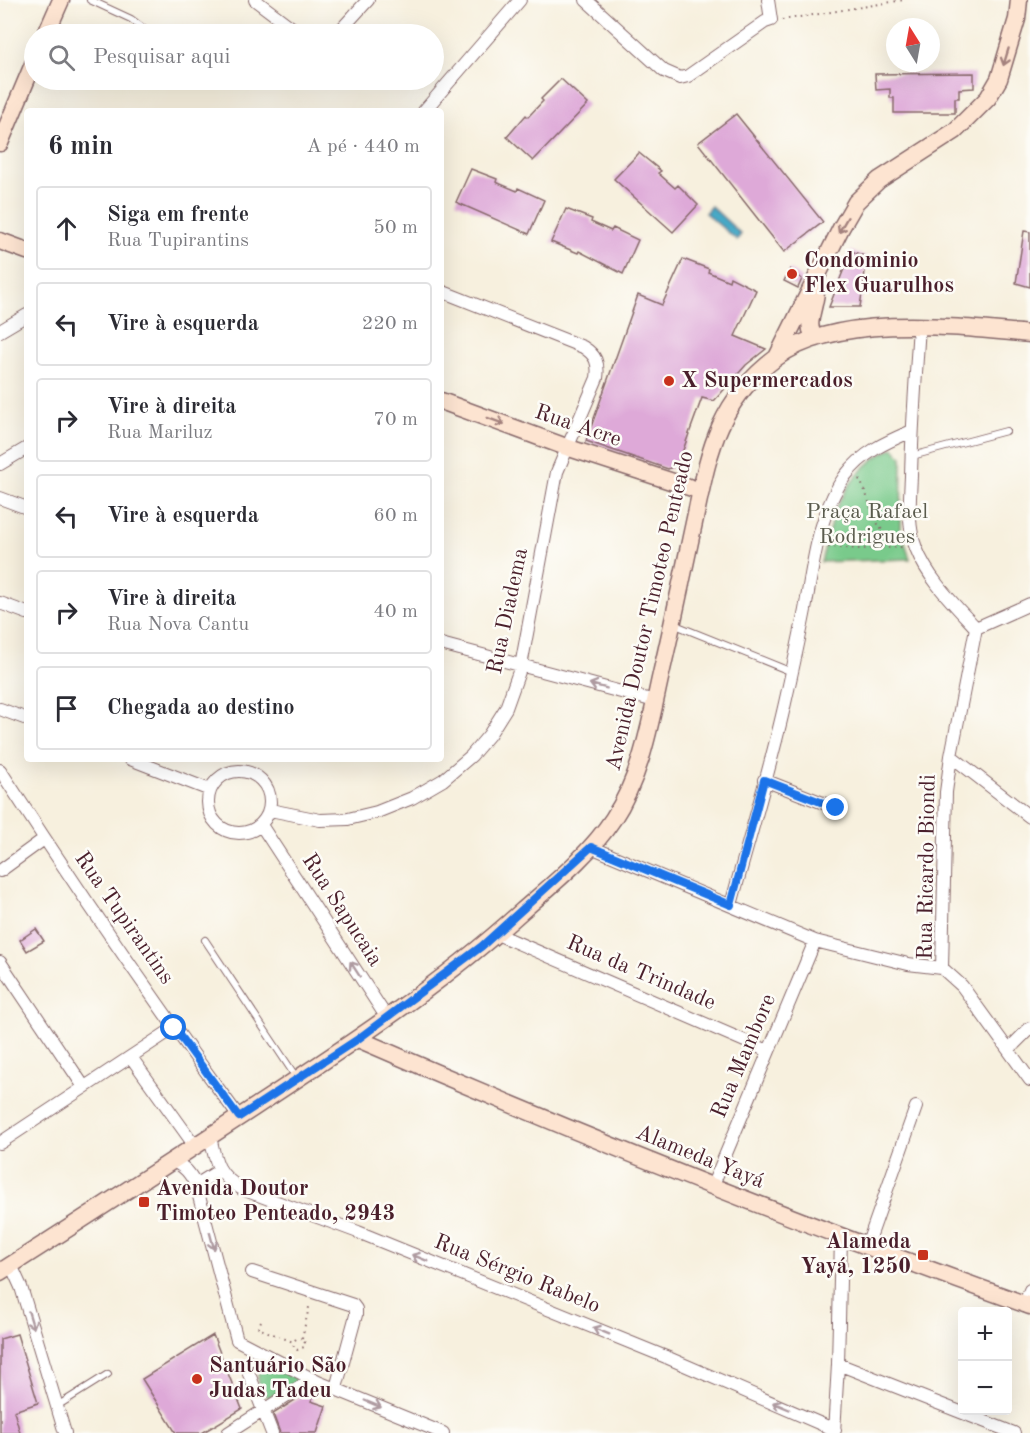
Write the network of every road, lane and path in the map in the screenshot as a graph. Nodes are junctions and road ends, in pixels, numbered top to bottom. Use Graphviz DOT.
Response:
graph roads {
  1 [pos="61,0"];
  2 [pos="90,0"];
  3 [pos="255,0"];
  4 [pos="368,0"];
  5 [pos="520,0"];
  6 [pos="586,0"];
  7 [pos="768,0"];
  8 [pos="904,0"];
  9 [pos="1019,0"];
  10 [pos="771,20"];
  11 [pos="50,24"];
  12 [pos="138,24"];
  13 [pos="287,24"];
  14 [pos="346,24"];
  15 [pos="24,86"];
  16 [pos="444,88"];
  17 [pos="442,90"];
  18 [pos="427,108"];
  19 [pos="0,143"];
  20 [pos="0,241"];
  21 [pos="24,250"];
  22 [pos="815,280"];
  23 [pos="444,292"];
  24 [pos="24,317"];
  25 [pos="919,325"];
  26 [pos="0,331"];
  27 [pos="1030,334"];
  28 [pos="817,338"];
  29 [pos="777,357"];
  30 [pos="444,402"];
  31 [pos="912,431"];
  32 [pos="1006,431"];
  33 [pos="566,447"];
  34 [pos="24,450"];
  35 [pos="911,456"];
  36 [pos="0,464"];
  37 [pos="858,475"];
  38 [pos="701,491"];
  39 [pos="0,498"];
  40 [pos="24,507"];
  41 [pos="825,547"];
  42 [pos="0,603"];
  43 [pos="1030,604"];
  44 [pos="24,612"];
  45 [pos="672,623"];
  46 [pos="976,628"];
  47 [pos="444,645"];
  48 [pos="521,666"];
  49 [pos="792,672"];
  50 [pos="655,701"];
  51 [pos="0,709"];
  52 [pos="24,718"];
  53 [pos="951,756"];
  54 [pos="138,762"];
  55 [pos="0,770"];
  56 [pos="764,780"];
  57 [pos="210,790"];
  58 [pos="836,808"];
  59 [pos="270,810"];
  60 [pos="1030,816"];
  61 [pos="261,825"];
  62 [pos="44,839"];
  63 [pos="591,847"];
  64 [pos="0,871"];
  65 [pos="731,905"];
  66 [pos="496,934"];
  67 [pos="205,940"];
  68 [pos="815,941"];
  69 [pos="0,962"];
  70 [pos="942,968"];
  71 [pos="387,1018"];
  72 [pos="174,1028"];
  73 [pos="1030,1028"];
  74 [pos="358,1039"];
  75 [pos="1009,1049"];
  76 [pos="768,1051"];
  77 [pos="131,1057"];
  78 [pos="298,1079"];
  79 [pos="1030,1080"];
  80 [pos="84,1087"];
  81 [pos="916,1107"];
  82 [pos="239,1117"];
  83 [pos="210,1136"];
  84 [pos="0,1143"];
  85 [pos="195,1146"];
  86 [pos="173,1161"];
  87 [pos="220,1170"];
  88 [pos="196,1185"];
  89 [pos="712,1187"];
  90 [pos="841,1237"];
  91 [pos="867,1246"];
  92 [pos="6,1268"];
  93 [pos="252,1272"];
  94 [pos="313,1292"];
  95 [pos="1028,1300"];
  96 [pos="261,1321"];
  97 [pos="302,1338"];
  98 [pos="293,1342"];
  99 [pos="838,1364"];
  100 [pos="108,1374"];
  101 [pos="249,1374"];
  102 [pos="318,1382"];
  103 [pos="336,1388"];
  104 [pos="57,1406"];
  105 [pos="265,1411"];
  106 [pos="834,1431"];
  107 [pos="65,1433"];
  108 [pos="228,1433"];
  109 [pos="272,1433"];
  110 [pos="443,1433"];
  111 [pos="1014,1433"];
  1 -- 11 [label="street"];
  2 -- 12 [label="lane"];
  3 -- 13 [label="street"];
  4 -- 14 [label="street"];
  5 -- 16 [label="street"];
  6 -- 10 [label="street"];
  7 -- 10 [label="street"];
  8 -- 10 [label="path"];
  9 -- 22 [label="street, one-way"];
  15 -- 19 [label="street"];
  17 -- 18 [label="street"];
  20 -- 21 [label="street"];
  22 -- 28 [label="street"];
  22 -- 29 [label="street"];
  23 -- 33 [label="street, Rua Diadema"];
  24 -- 26 [label="street"];
  25 -- 27 [label="street, Avenida Doutor Timoteo Penteado"];
  25 -- 28 [label="street, Avenida Doutor Timoteo Penteado"];
  25 -- 31 [label="street"];
  28 -- 29 [label="street, Avenida Doutor Timoteo Penteado"];
  29 -- 38 [label="street, Avenida Doutor Timoteo Penteado"];
  30 -- 33 [label="street, Rua Acre, one-way"];
  31 -- 35 [label="street"];
  31 -- 49 [label="street"];
  32 -- 35 [label="lane"];
  33 -- 38 [label="street, Rua Acre"];
  33 -- 48 [label="street, Rua Diadema"];
  34 -- 36 [label="street"];
  35 -- 46 [label="street"];
  37 -- 41 [label="path"];
  38 -- 45 [label="street, Avenida Doutor Timoteo Penteado"];
  39 -- 40 [label="street"];
  42 -- 44 [label="street"];
  43 -- 46 [label="street"];
  45 -- 49 [label="lane"];
  45 -- 50 [label="street, Avenida Doutor Timoteo Penteado"];
  46 -- 53 [label="street, Rua Ricardo Biondi"];
  47 -- 48 [label="street"];
  50 -- 48 [label="street, one-way"];
  48 -- 59 [label="street, Rua Diadema"];
  49 -- 56 [label="street"];
  50 -- 63 [label="street, Avenida Doutor Timoteo Penteado"];
  51 -- 52 [label="street"];
  53 -- 60 [label="street"];
  53 -- 70 [label="street, Rua Ricardo Biondi"];
  54 -- 57 [label="street"];
  55 -- 62 [label="street, Rua Tupirantins"];
  56 -- 58 [label="street"];
  56 -- 65 [label="street"];
  57 -- 59 [label="street"];
  57 -- 61 [label="street"];
  59 -- 61 [label="street"];
  71 -- 61 [label="street, Rua Sapucaia, one-way"];
  62 -- 64 [label="street"];
  62 -- 72 [label="street, Rua Tupirantins"];
  63 -- 65 [label="street"];
  63 -- 66 [label="street, Avenida Doutor Timoteo Penteado"];
  65 -- 68 [label="street"];
  66 -- 71 [label="street, Avenida Doutor Timoteo Penteado"];
  66 -- 76 [label="street, Rua da Trindade"];
  67 -- 78 [label="lane"];
  68 -- 70 [label="street"];
  68 -- 76 [label="street, Rua Mambore"];
  69 -- 80 [label="street"];
  70 -- 75 [label="street, Rua Ricardo Biondi"];
  71 -- 74 [label="street, Avenida Doutor Timoteo Penteado"];
  72 -- 77 [label="street"];
  72 -- 82 [label="street, Rua Tupirantins"];
  73 -- 75 [label="street"];
  74 -- 78 [label="street, Avenida Doutor Timoteo Penteado"];
  74 -- 89 [label="street, Alameda Yayá"];
  75 -- 79 [label="street, Rua Ricardo Biondi"];
  76 -- 89 [label="street, Rua Mambore"];
  77 -- 80 [label="street"];
  77 -- 85 [label="street"];
  78 -- 82 [label="street, Avenida Doutor Timoteo Penteado"];
  80 -- 84 [label="street"];
  81 -- 91 [label="street"];
  82 -- 83 [label="street, Avenida Doutor Timoteo Penteado"];
  83 -- 85 [label="street, Avenida Doutor Timoteo Penteado"];
  83 -- 87 [label="street"];
  85 -- 86 [label="street, Avenida Doutor Timoteo Penteado"];
  86 -- 88 [label="street"];
  86 -- 92 [label="street, Avenida Doutor Timoteo Penteado"];
  87 -- 88 [label="street"];
  106 -- 87 [label="street, Rua Sérgio Rabelo, one-way"];
  88 -- 102 [label="street, one-way"];
  89 -- 90 [label="street, Alameda Yayá"];
  90 -- 91 [label="street, Alameda Yayá"];
  90 -- 99 [label="street"];
  91 -- 95 [label="street, Alameda Yayá"];
  92 -- 104 [label="street, one-way"];
  93 -- 94 [label="street"];
  94 -- 97 [label="path"];
  94 -- 103 [label="street"];
  96 -- 98 [label="path"];
  97 -- 98 [label="path"];
  97 -- 98 [label="path"];
  99 -- 106 [label="street"];
  99 -- 111 [label="street"];
  100 -- 104 [label="lane"];
  101 -- 105 [label="street"];
  102 -- 103 [label="street"];
  102 -- 105 [label="street"];
  103 -- 110 [label="street, one-way"];
  104 -- 107 [label="street"];
  105 -- 108 [label="street"];
  105 -- 109 [label="street"];
}
